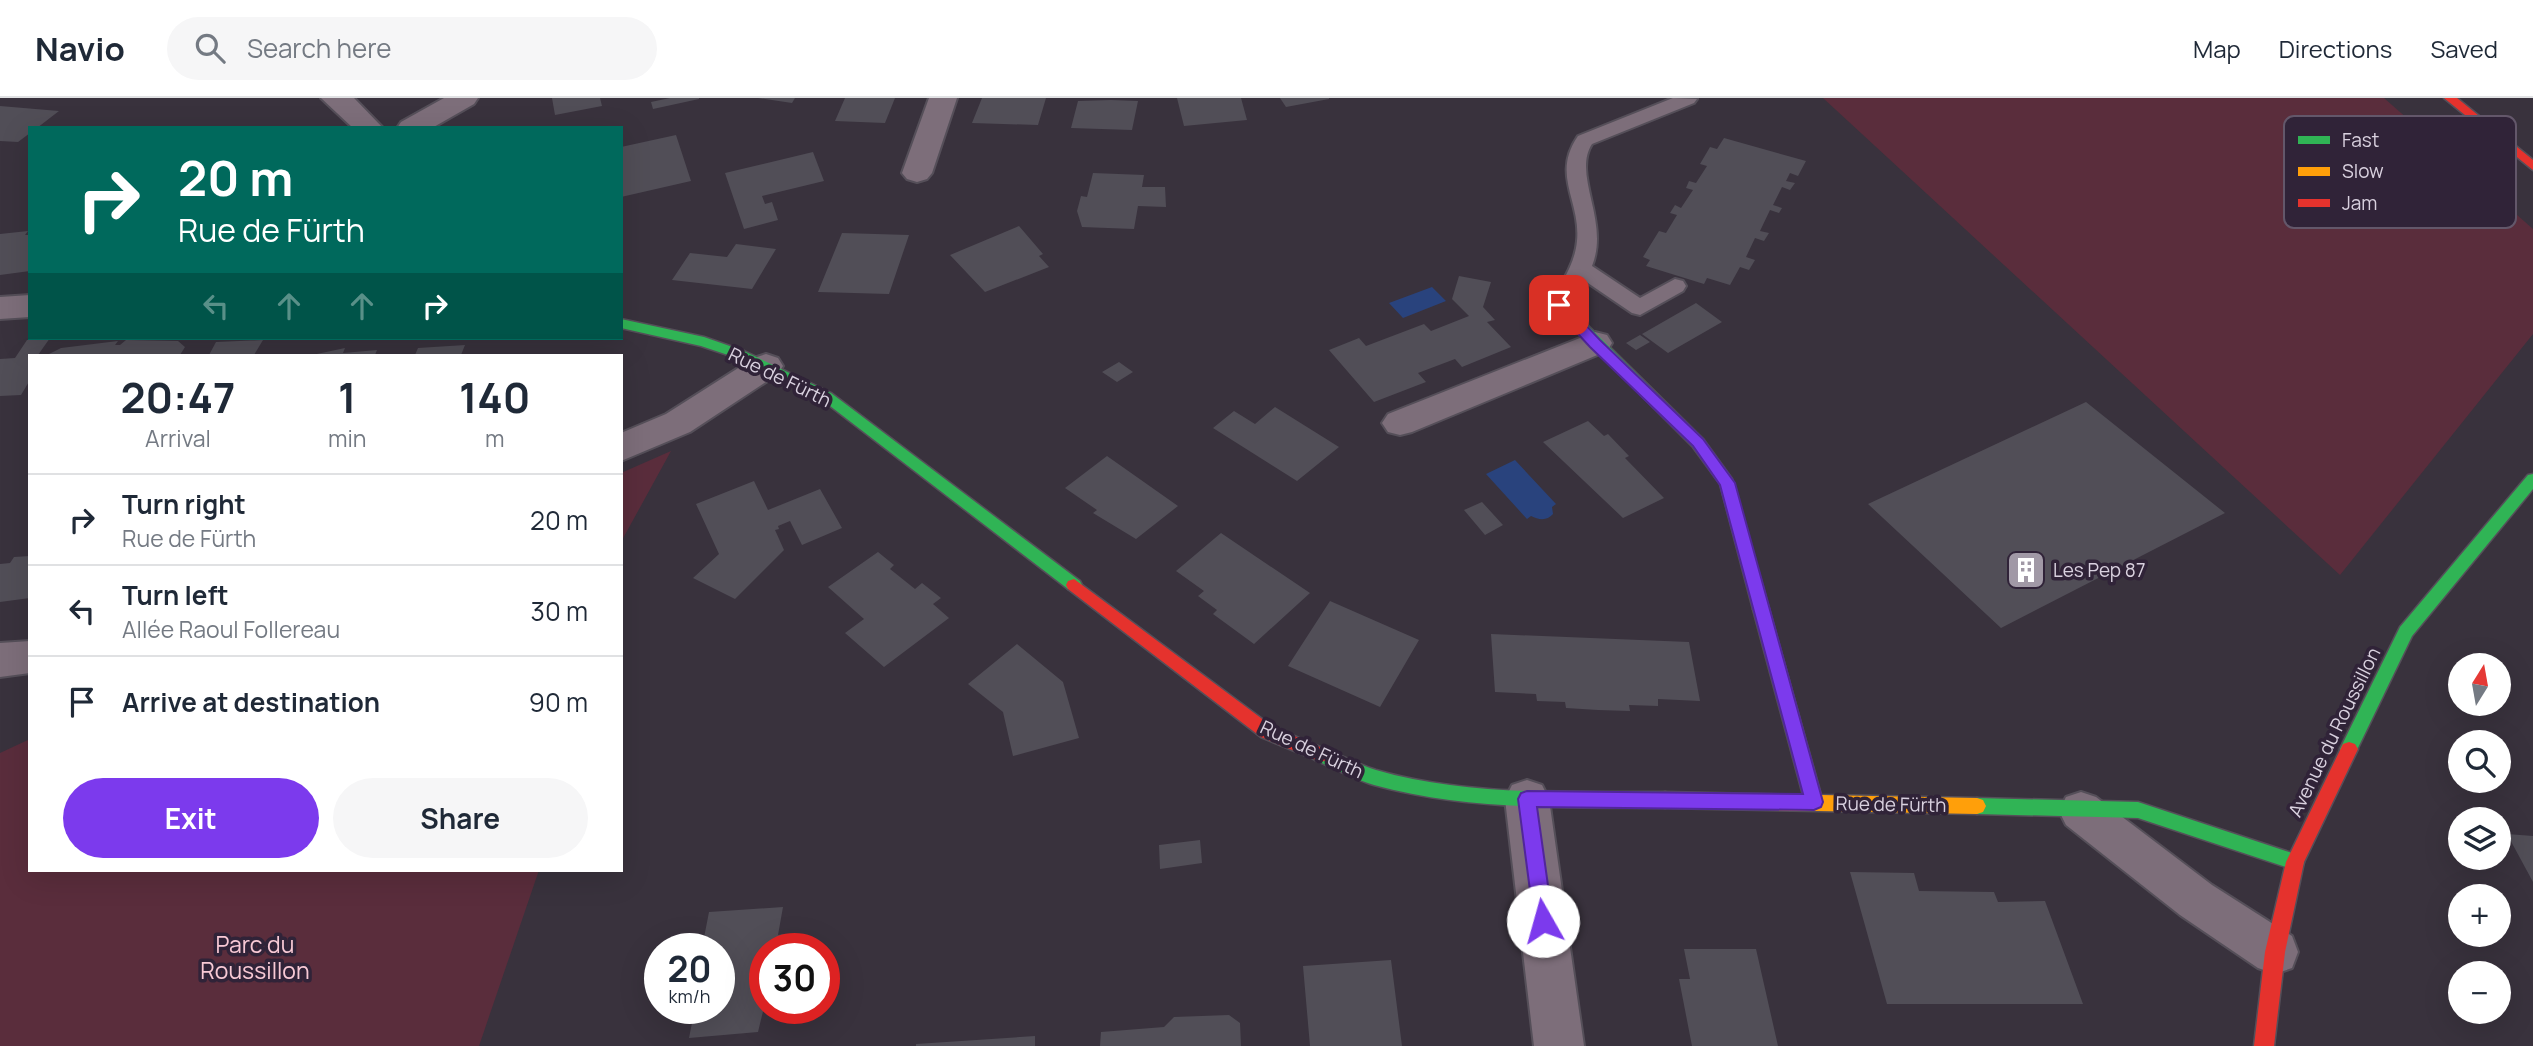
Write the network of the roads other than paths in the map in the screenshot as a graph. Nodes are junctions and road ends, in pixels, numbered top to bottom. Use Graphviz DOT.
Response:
graph roads {
  1 [pos="335,98"];
  2 [pos="464,98"];
  3 [pos="943,98"];
  4 [pos="2450,98"];
  5 [pos="1687,99"];
  6 [pos="2472,116"];
  7 [pos="367,126"];
  8 [pos="415,126"];
  9 [pos="2516,151"];
  10 [pos="2532,164"];
  11 [pos="917,173"];
  12 [pos="1582,269"];
  13 [pos="1675,286"];
  14 [pos="1559,305"];
  15 [pos="28,306"];
  16 [pos="0,308"];
  17 [pos="623,323"];
  18 [pos="1595,344"];
  19 [pos="766,366"];
  20 [pos="1400,423"];
  21 [pos="623,447"];
  22 [pos="2533,479"];
  23 [pos="28,657"];
  24 [pos="0,660"];
  25 [pos="1527,799"];
  26 [pos="1814,802"];
  27 [pos="2081,811"];
  28 [pos="2295,862"];
  29 [pos="2275,952"];
  30 [pos="1559,1046"];
  31 [pos="2264,1046"];
  1 -- 7 [label="street"];
  2 -- 8 [label="street"];
  3 -- 11 [label="street"];
  4 -- 6 [label="street"];
  5 -- 12 [label="lane"];
  9 -- 10 [label="street"];
  12 -- 13 [label="lane"];
  12 -- 14 [label="lane"];
  14 -- 18 [label="street"];
  15 -- 16 [label="street"];
  17 -- 19 [label="street, Rue de Fürth"];
  18 -- 20 [label="street"];
  18 -- 26 [label="street"];
  19 -- 21 [label="street"];
  19 -- 25 [label="street, Rue de Fürth"];
  22 -- 28 [label="street, Avenue du Roussillon"];
  23 -- 24 [label="street"];
  25 -- 26 [label="street, Rue de Fürth"];
  25 -- 30 [label="street"];
  26 -- 27 [label="street, Rue de Fürth"];
  27 -- 28 [label="street, Rue de Fürth"];
  27 -- 29 [label="street"];
  28 -- 29 [label="street, Avenue du Roussillon"];
  29 -- 31 [label="street, Avenue du Roussillon"];
}
